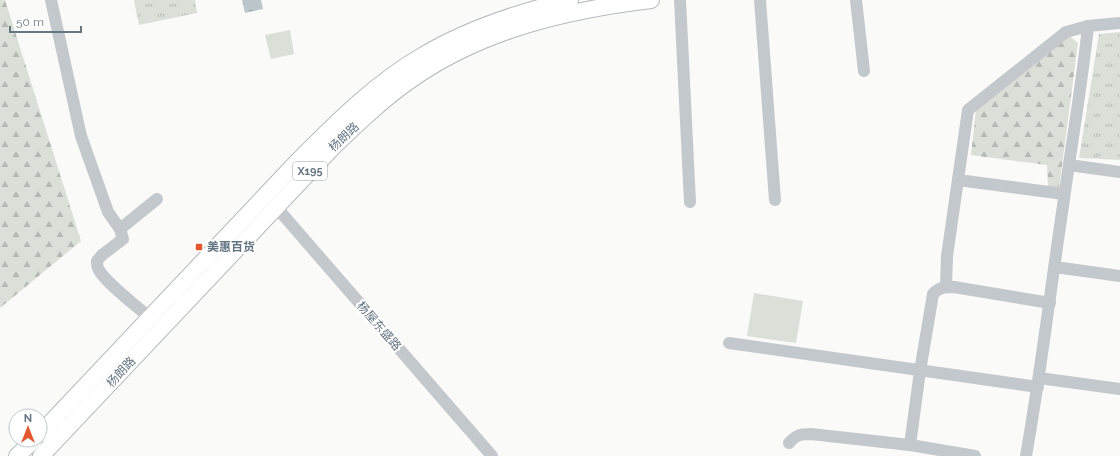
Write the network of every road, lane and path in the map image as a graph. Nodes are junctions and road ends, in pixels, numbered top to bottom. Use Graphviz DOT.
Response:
graph roads {
  1 [pos="51,0"];
  2 [pos="570,0"];
  3 [pos="651,0"];
  4 [pos="680,0"];
  5 [pos="760,0"];
  6 [pos="856,0"];
  7 [pos="1120,23"];
  8 [pos="1088,26"];
  9 [pos="864,71"];
  10 [pos="1069,165"];
  11 [pos="1120,172"];
  12 [pos="958,180"];
  13 [pos="1064,194"];
  14 [pos="157,199"];
  15 [pos="775,200"];
  16 [pos="271,201"];
  17 [pos="690,202"];
  18 [pos="120,229"];
  19 [pos="1055,267"];
  20 [pos="1120,276"];
  21 [pos="946,287"];
  22 [pos="1050,303"];
  23 [pos="150,318"];
  24 [pos="729,343"];
  25 [pos="920,371"];
  26 [pos="1039,382"];
  27 [pos="1120,389"];
  28 [pos="48,426"];
  29 [pos="788,443"];
  30 [pos="910,446"];
  31 [pos="26,448"];
  32 [pos="18,456"];
  33 [pos="41,456"];
  34 [pos="492,456"];
  35 [pos="975,456"];
  36 [pos="1026,456"];
  1 -- 18 [label="street"];
  2 -- 16 [label="main road, 杨朗路 / X195"];
  3 -- 16 [label="main road, 杨朗路 / X195"];
  4 -- 17 [label="street"];
  5 -- 15 [label="street"];
  6 -- 9 [label="street"];
  7 -- 8 [label="street"];
  8 -- 10 [label="street"];
  8 -- 12 [label="street"];
  10 -- 11 [label="street"];
  10 -- 13 [label="street"];
  12 -- 13 [label="street"];
  12 -- 21 [label="street"];
  13 -- 19 [label="street"];
  14 -- 18 [label="street"];
  16 -- 23 [label="main road, 杨朗路 / X195"];
  16 -- 33 [label="main road, 杨朗路 / X195"];
  16 -- 34 [label="street, 杨屋东盛路"];
  18 -- 23 [label="street"];
  19 -- 20 [label="street"];
  19 -- 22 [label="street"];
  21 -- 22 [label="street"];
  21 -- 25 [label="street"];
  22 -- 26 [label="street"];
  23 -- 28 [label="main road, 杨朗路 / X195"];
  24 -- 25 [label="street"];
  25 -- 26 [label="street"];
  25 -- 30 [label="street"];
  26 -- 27 [label="street"];
  26 -- 36 [label="street"];
  29 -- 30 [label="street"];
  30 -- 35 [label="street"];
  31 -- 32 [label="main road"];
}
